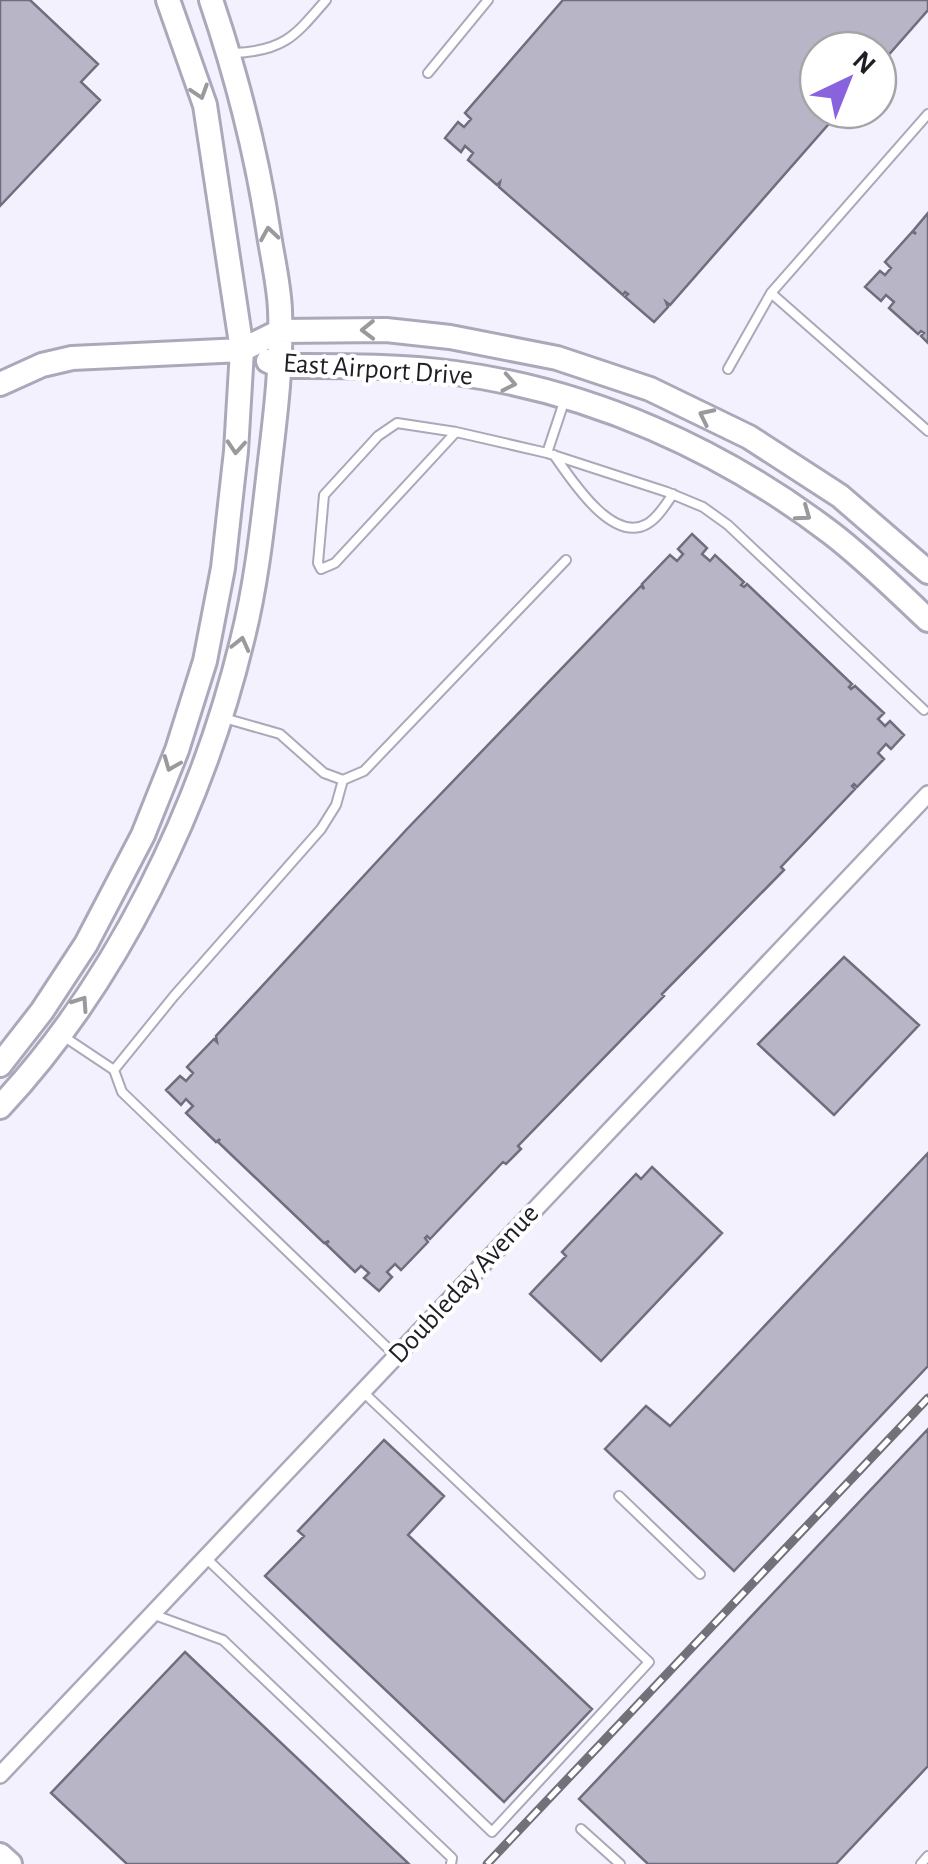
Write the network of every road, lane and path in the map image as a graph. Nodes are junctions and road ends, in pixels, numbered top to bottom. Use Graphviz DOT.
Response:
graph roads {
  1 [pos="168,0"];
  2 [pos="211,0"];
  3 [pos="325,0"];
  4 [pos="488,0"];
  5 [pos="229,53"];
  6 [pos="428,73"];
  7 [pos="928,114"];
  8 [pos="771,293"];
  9 [pos="280,331"];
  10 [pos="242,350"];
  11 [pos="279,366"];
  12 [pos="728,369"];
  13 [pos="0,384"];
  14 [pos="566,398"];
  15 [pos="456,432"];
  16 [pos="928,432"];
  17 [pos="550,454"];
  18 [pos="673,494"];
  19 [pos="566,560"];
  20 [pos="928,572"];
  21 [pos="928,620"];
  22 [pos="924,710"];
  23 [pos="219,716"];
  24 [pos="343,780"];
  25 [pos="928,794"];
  26 [pos="60,1033"];
  27 [pos="0,1066"];
  28 [pos="114,1070"];
  29 [pos="0,1107"];
  30 [pos="396,1356"];
  31 [pos="363,1392"];
  32 [pos="619,1496"];
  33 [pos="206,1558"];
  34 [pos="700,1574"];
  35 [pos="152,1614"];
  36 [pos="0,1775"];
  37 [pos="582,1828"];
  38 [pos="0,1854"];
  39 [pos="928,1856"];
  40 [pos="10,1864"];
  41 [pos="451,1864"];
  42 [pos="620,1864"];
  43 [pos="921,1864"];
  1 -- 10 [label="main road, one-way"];
  2 -- 5 [label="main road, East Airport Drive"];
  3 -- 5 [label="lane"];
  4 -- 6 [label="lane"];
  9 -- 5 [label="main road, East Airport Drive, one-way"];
  7 -- 8 [label="lane"];
  8 -- 12 [label="lane"];
  8 -- 16 [label="lane"];
  9 -- 10 [label="main road, East Airport Drive"];
  9 -- 11 [label="main road"];
  20 -- 9 [label="main road, East Airport Drive, one-way"];
  10 -- 11 [label="main road, East Airport Drive"];
  10 -- 13 [label="main road"];
  10 -- 27 [label="main road, one-way"];
  11 -- 14 [label="main road, East Airport Drive, one-way"];
  23 -- 11 [label="main road, one-way"];
  14 -- 17 [label="lane"];
  14 -- 21 [label="main road, East Airport Drive, one-way"];
  15 -- 15 [label="lane"];
  15 -- 17 [label="lane"];
  17 -- 18 [label="lane"];
  17 -- 18 [label="lane"];
  18 -- 22 [label="lane"];
  19 -- 24 [label="lane"];
  23 -- 24 [label="lane"];
  26 -- 23 [label="main road, one-way"];
  24 -- 28 [label="lane"];
  25 -- 30 [label="street, Doubleday Avenue"];
  26 -- 28 [label="lane"];
  26 -- 29 [label="main road"];
  28 -- 30 [label="lane"];
  30 -- 31 [label="street, Doubleday Avenue"];
  31 -- 33 [label="street, Doubleday Avenue"];
  31 -- 33 [label="lane"];
  32 -- 34 [label="lane"];
  33 -- 35 [label="street, Doubleday Avenue"];
  35 -- 36 [label="street, Doubleday Avenue"];
  35 -- 41 [label="lane"];
  37 -- 42 [label="lane"];
  38 -- 40 [label="main road"];
  39 -- 43 [label="lane"];
}
